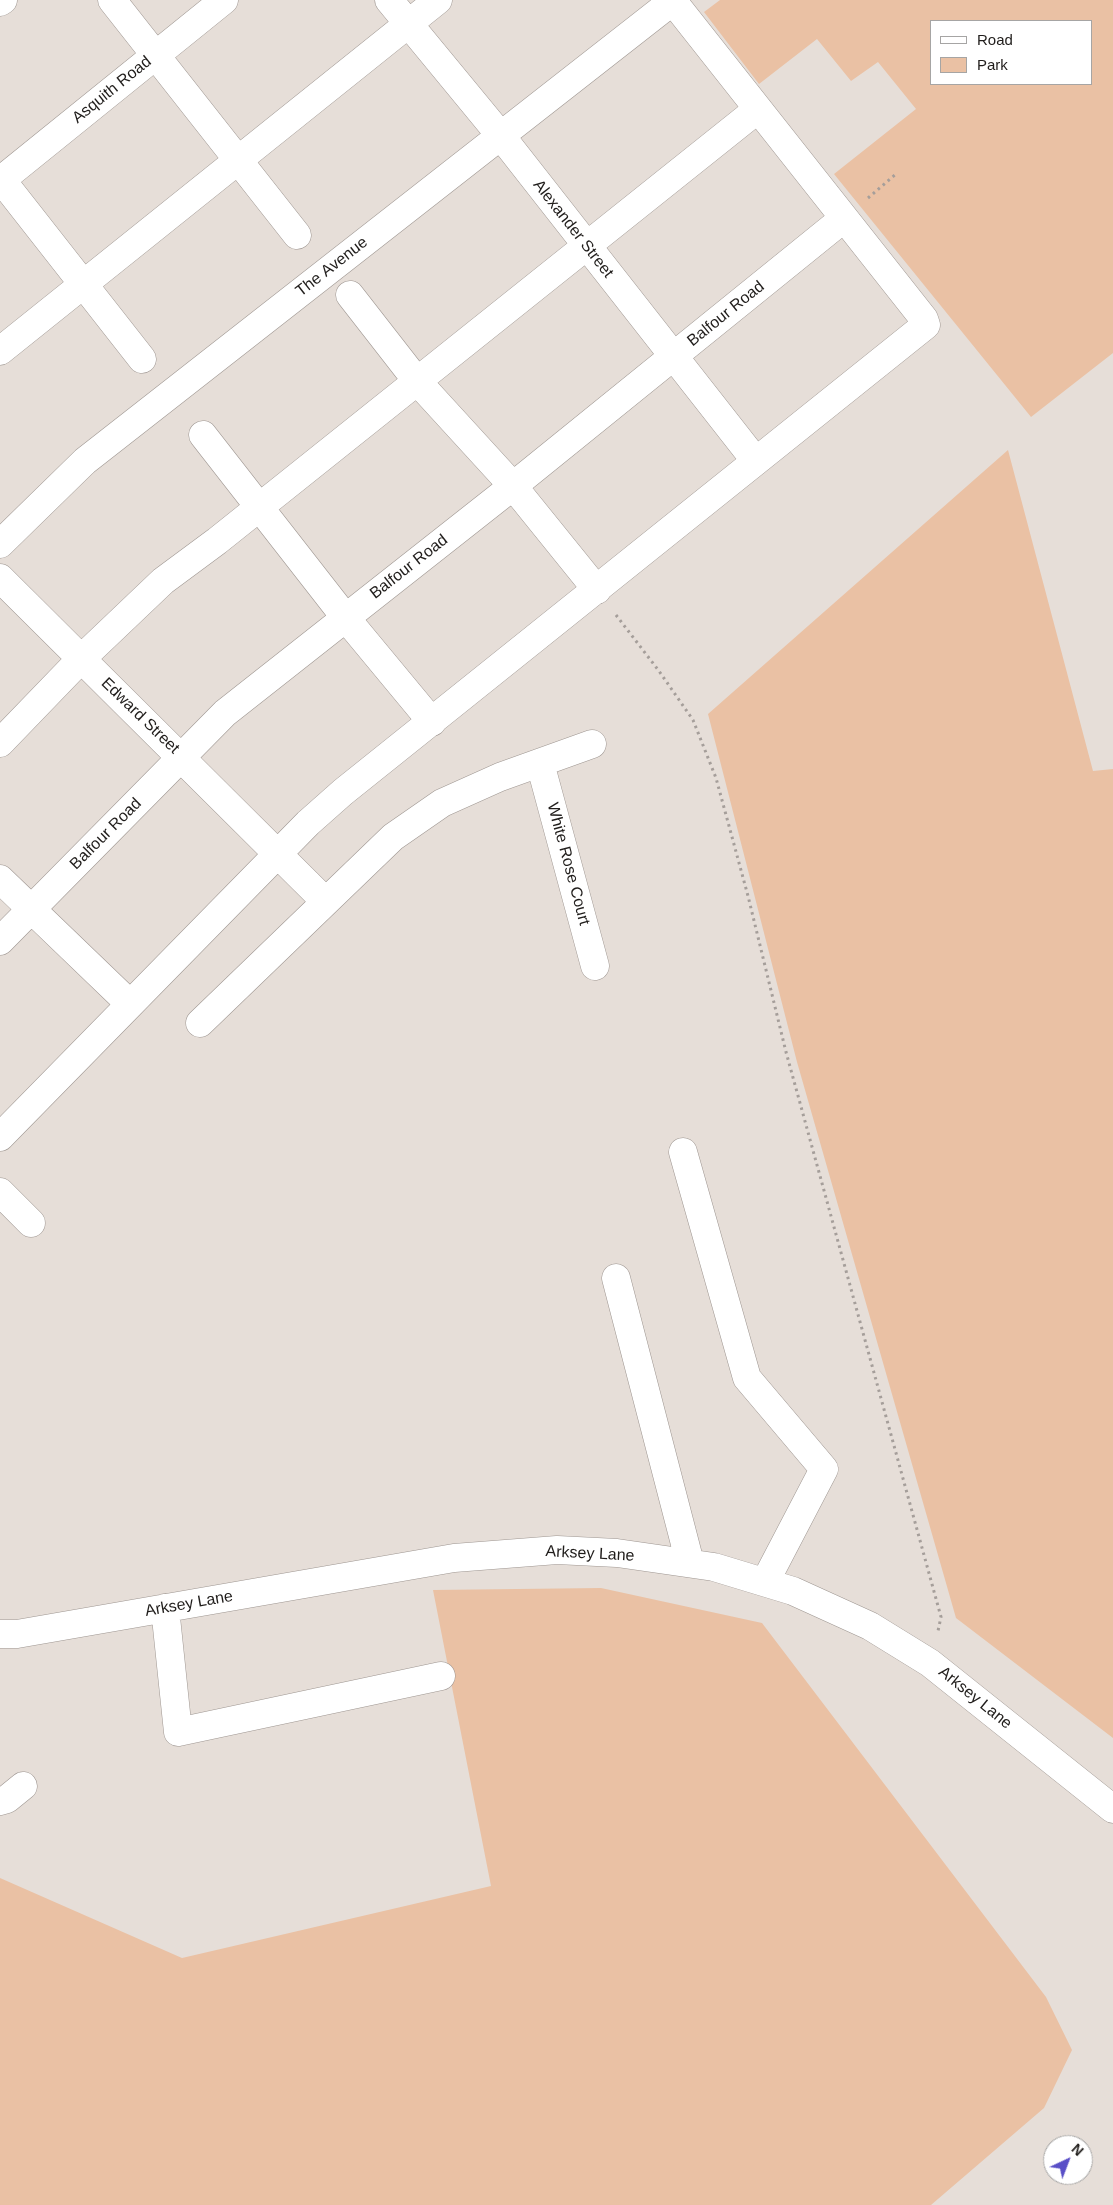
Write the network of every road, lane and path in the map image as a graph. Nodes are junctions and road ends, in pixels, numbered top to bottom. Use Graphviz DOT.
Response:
graph roads {
  1 [pos="112,0"];
  2 [pos="224,0"];
  3 [pos="389,0"];
  4 [pos="438,0"];
  5 [pos="673,0"];
  6 [pos="408,24"];
  7 [pos="155,56"];
  8 [pos="758,110"];
  9 [pos="501,136"];
  10 [pos="238,160"];
  11 [pos="1,180"];
  12 [pos="843,219"];
  13 [pos="297,235"];
  14 [pos="586,246"];
  15 [pos="83,284"];
  16 [pos="350,295"];
  17 [pos="0,351"];
  18 [pos="672,357"];
  19 [pos="142,358"];
  20 [pos="417,381"];
  21 [pos="203,435"];
  22 [pos="755,460"];
  23 [pos="513,486"];
  24 [pos="260,507"];
  25 [pos="0,544"];
  26 [pos="0,578"];
  27 [pos="597,590"];
  28 [pos="344,617"];
  29 [pos="82,659"];
  30 [pos="432,722"];
  31 [pos="0,743"];
  32 [pos="592,744"];
  33 [pos="182,757"];
  34 [pos="540,763"];
  35 [pos="278,854"];
  36 [pos="0,879"];
  37 [pos="325,901"];
  38 [pos="31,910"];
  39 [pos="0,941"];
  40 [pos="595,966"];
  41 [pos="130,1004"];
  42 [pos="200,1023"];
  43 [pos="0,1137"];
  44 [pos="683,1152"];
  45 [pos="0,1192"];
  46 [pos="31,1223"];
  47 [pos="616,1278"];
  48 [pos="690,1563"];
  49 [pos="765,1582"];
  50 [pos="166,1608"];
  51 [pos="0,1634"];
  52 [pos="930,1663"];
  53 [pos="441,1676"];
  54 [pos="23,1786"];
  55 [pos="0,1800"];
  56 [pos="1113,1809"];
  1 -- 7 [label="street"];
  2 -- 7 [label="street, Asquith Road"];
  3 -- 6 [label="street, Alexander Street"];
  4 -- 6 [label="street"];
  5 -- 8 [label="street"];
  5 -- 9 [label="street, The Avenue"];
  6 -- 9 [label="street, Alexander Street"];
  6 -- 10 [label="street"];
  7 -- 10 [label="street"];
  7 -- 11 [label="street, Asquith Road"];
  8 -- 12 [label="street"];
  8 -- 14 [label="street"];
  9 -- 14 [label="street, Alexander Street"];
  9 -- 25 [label="street, The Avenue"];
  10 -- 13 [label="street"];
  10 -- 15 [label="street"];
  11 -- 15 [label="street"];
  12 -- 18 [label="street, Balfour Road"];
  12 -- 22 [label="street"];
  14 -- 18 [label="street, Alexander Street"];
  14 -- 20 [label="street"];
  15 -- 17 [label="street"];
  15 -- 19 [label="street"];
  16 -- 20 [label="street"];
  18 -- 22 [label="street, Alexander Street"];
  18 -- 23 [label="street, Balfour Road"];
  20 -- 23 [label="street"];
  20 -- 24 [label="street"];
  21 -- 24 [label="street"];
  22 -- 27 [label="street"];
  23 -- 27 [label="street"];
  23 -- 28 [label="street, Balfour Road"];
  24 -- 28 [label="street"];
  24 -- 29 [label="street"];
  26 -- 29 [label="street, Edward Street"];
  27 -- 30 [label="street"];
  27 -- 52 [label="path"];
  28 -- 30 [label="street"];
  28 -- 33 [label="street, Balfour Road"];
  29 -- 31 [label="street"];
  29 -- 33 [label="street, Edward Street"];
  30 -- 35 [label="street"];
  32 -- 34 [label="street"];
  33 -- 35 [label="street, Edward Street"];
  33 -- 38 [label="street, Balfour Road"];
  34 -- 37 [label="street"];
  34 -- 40 [label="street, White Rose Court"];
  35 -- 37 [label="street"];
  35 -- 41 [label="street"];
  36 -- 38 [label="street"];
  37 -- 42 [label="street"];
  38 -- 39 [label="street, Balfour Road"];
  38 -- 41 [label="street"];
  41 -- 43 [label="street"];
  44 -- 49 [label="street"];
  45 -- 46 [label="street"];
  47 -- 48 [label="street"];
  48 -- 49 [label="street, Arksey Lane"];
  48 -- 50 [label="street, Arksey Lane"];
  49 -- 52 [label="street, Arksey Lane"];
  50 -- 51 [label="street, Arksey Lane"];
  50 -- 53 [label="street"];
  52 -- 56 [label="street, Arksey Lane"];
  54 -- 55 [label="street"];
}
